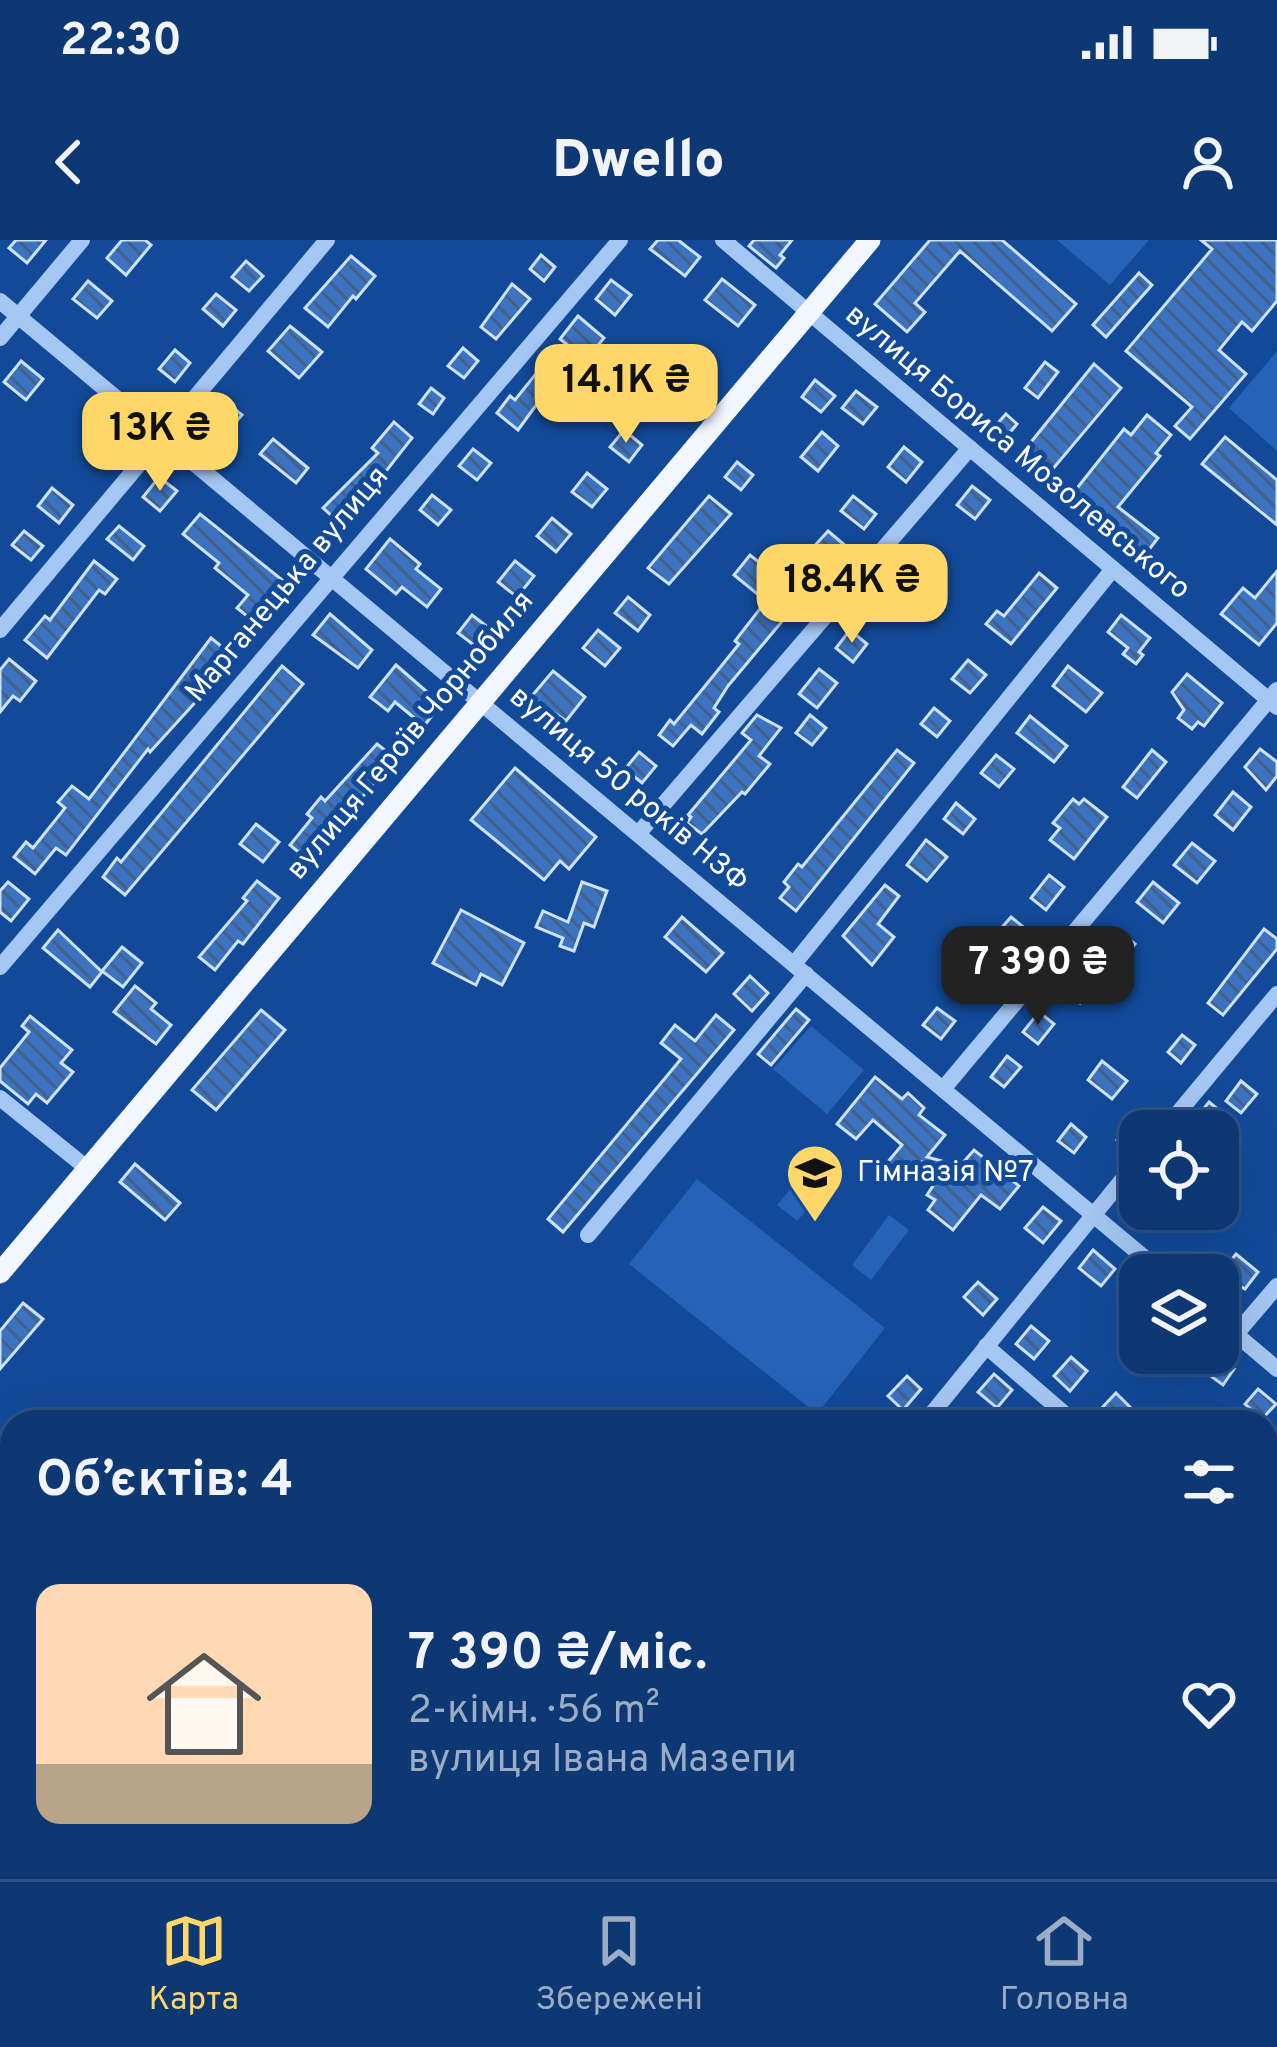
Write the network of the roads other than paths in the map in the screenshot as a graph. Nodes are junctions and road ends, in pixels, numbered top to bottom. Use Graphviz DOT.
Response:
graph roads {
  1 [pos="82,240"];
  2 [pos="327,240"];
  3 [pos="620,240"];
  4 [pos="723,240"];
  5 [pos="869,240"];
  6 [pos="0,301"];
  7 [pos="809,313"];
  8 [pos="19,316"];
  9 [pos="0,338"];
  10 [pos="162,436"];
  11 [pos="970,448"];
  12 [pos="1113,569"];
  13 [pos="330,576"];
  14 [pos="0,630"];
  15 [pos="1274,699"];
  16 [pos="478,700"];
  17 [pos="638,834"];
  18 [pos="0,967"];
  19 [pos="800,969"];
  20 [pos="1277,994"];
  21 [pos="943,1089"];
  22 [pos="0,1097"];
  23 [pos="1180,1110"];
  24 [pos="88,1169"];
  25 [pos="1119,1183"];
  26 [pos="1093,1215"];
  27 [pos="588,1235"];
  28 [pos="1140,1254"];
  29 [pos="0,1273"];
  30 [pos="1277,1286"];
  31 [pos="1239,1330"];
  32 [pos="1239,1337"];
  33 [pos="986,1346"];
  34 [pos="1277,1369"];
  35 [pos="935,1410"];
  36 [pos="1060,1410"];
  1 -- 8 [label="street"];
  2 -- 10 [label="street"];
  3 -- 13 [label="street, Марганецька вулиця"];
  4 -- 7 [label="street, вулиця Бориса Мозолевського"];
  5 -- 7 [label="main road, вулиця Героїв Чорнобиля"];
  6 -- 8 [label="street, вулиця 50 років НЗФ"];
  7 -- 11 [label="street, вулиця Бориса Мозолевського"];
  7 -- 16 [label="main road, вулиця Героїв Чорнобиля"];
  8 -- 9 [label="street"];
  8 -- 10 [label="street, вулиця 50 років НЗФ"];
  10 -- 13 [label="street, вулиця 50 років НЗФ"];
  10 -- 14 [label="street"];
  11 -- 12 [label="street, вулиця Бориса Мозолевського"];
  11 -- 17 [label="street"];
  12 -- 15 [label="street, вулиця Бориса Мозолевського"];
  12 -- 19 [label="street"];
  13 -- 16 [label="street, вулиця 50 років НЗФ"];
  13 -- 18 [label="street, Марганецька вулиця"];
  15 -- 21 [label="street"];
  16 -- 17 [label="street, вулиця 50 років НЗФ"];
  16 -- 24 [label="main road, вулиця Героїв Чорнобиля"];
  17 -- 19 [label="street, вулиця 50 років НЗФ"];
  19 -- 21 [label="street, вулиця 50 років НЗФ"];
  19 -- 27 [label="street"];
  20 -- 23 [label="street"];
  21 -- 26 [label="street, вулиця 50 років НЗФ"];
  22 -- 24 [label="street"];
  24 -- 29 [label="main road, вулиця Героїв Чорнобиля"];
  25 -- 26 [label="street"];
  26 -- 28 [label="street, вулиця 50 років НЗФ"];
  26 -- 33 [label="street"];
  30 -- 31 [label="street"];
  32 -- 34 [label="street"];
  33 -- 35 [label="street"];
  33 -- 36 [label="street"];
}
